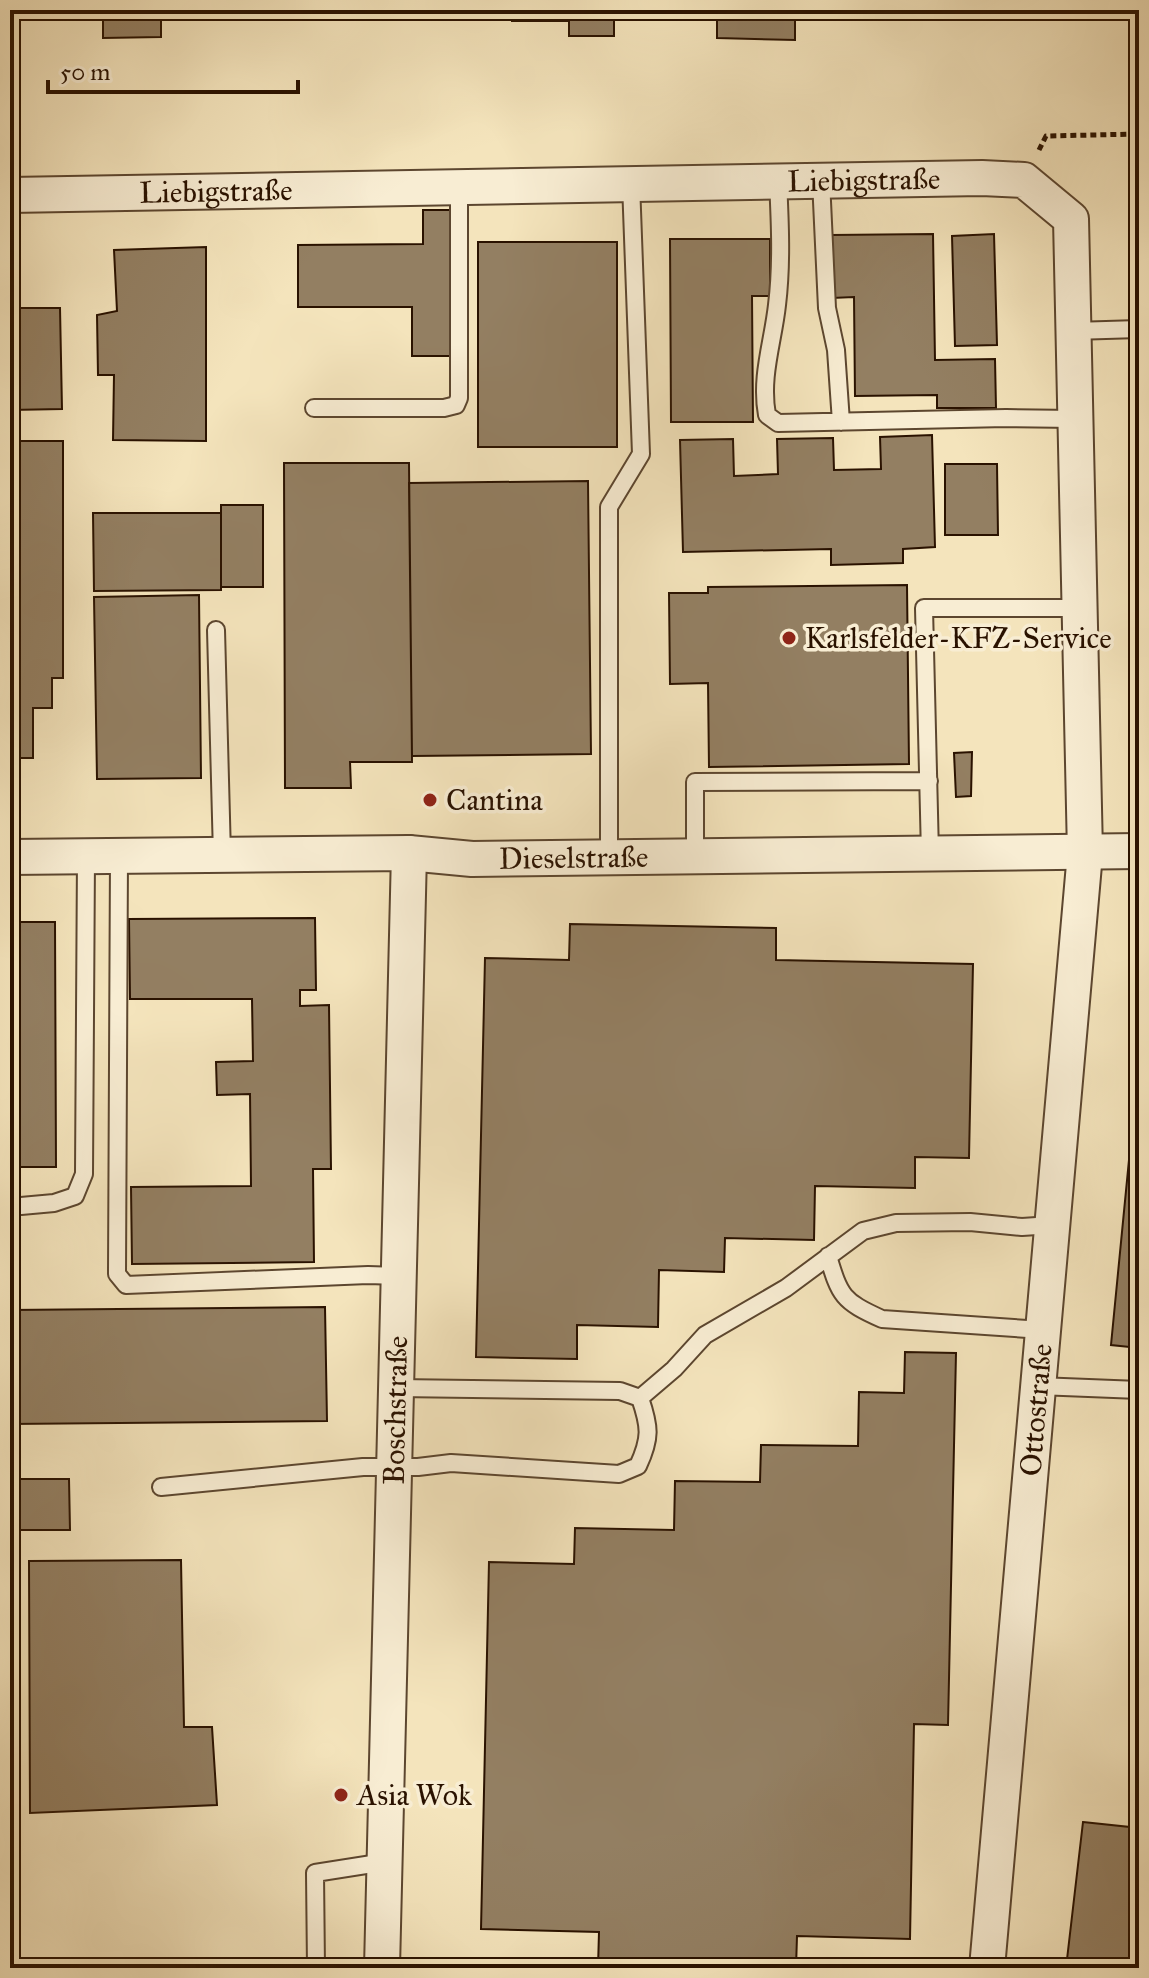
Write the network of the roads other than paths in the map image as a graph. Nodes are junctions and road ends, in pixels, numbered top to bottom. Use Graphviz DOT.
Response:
graph roads {
  1 [pos="821,180"];
  2 [pos="778,181"];
  3 [pos="631,183"];
  4 [pos="459,187"];
  5 [pos="10,195"];
  6 [pos="1139,329"];
  7 [pos="1073,331"];
  8 [pos="314,408"];
  9 [pos="1075,419"];
  10 [pos="841,422"];
  11 [pos="1079,608"];
  12 [pos="216,630"];
  13 [pos="929,781"];
  14 [pos="1139,851"];
  15 [pos="409,853"];
  16 [pos="1085,853"];
  17 [pos="930,854"];
  18 [pos="222,855"];
  19 [pos="102,856"];
  20 [pos="695,856"];
  21 [pos="10,857"];
  22 [pos="609,858"];
  23 [pos="10,1207"];
  24 [pos="1052,1225"];
  25 [pos="828,1256"];
  26 [pos="399,1276"];
  27 [pos="1043,1330"];
  28 [pos="1038,1386"];
  29 [pos="397,1388"];
  30 [pos="1139,1390"];
  31 [pos="640,1398"];
  32 [pos="395,1467"];
  33 [pos="161,1487"];
  34 [pos="385,1862"];
  35 [pos="316,1968"];
  36 [pos="382,1968"];
  37 [pos="987,1968"];
  1 -- 2 [label="street, Liebigstraße"];
  1 -- 7 [label="street, Liebigstraße"];
  1 -- 10 [label="lane"];
  2 -- 3 [label="street, Liebigstraße"];
  2 -- 10 [label="lane"];
  3 -- 4 [label="street, Liebigstraße"];
  3 -- 22 [label="lane"];
  4 -- 5 [label="street, Liebigstraße"];
  4 -- 8 [label="lane"];
  6 -- 7 [label="lane"];
  7 -- 9 [label="street"];
  9 -- 10 [label="lane"];
  9 -- 11 [label="street"];
  11 -- 13 [label="lane"];
  11 -- 16 [label="street"];
  12 -- 18 [label="lane"];
  13 -- 17 [label="lane"];
  13 -- 20 [label="lane"];
  14 -- 16 [label="street, Dieselstraße"];
  15 -- 18 [label="street, Dieselstraße"];
  15 -- 22 [label="street, Dieselstraße"];
  15 -- 26 [label="street, Boschstraße"];
  16 -- 17 [label="street, Dieselstraße"];
  16 -- 24 [label="street, Ottostraße"];
  17 -- 20 [label="street, Dieselstraße"];
  18 -- 19 [label="street, Dieselstraße"];
  19 -- 21 [label="street, Dieselstraße"];
  19 -- 23 [label="lane"];
  19 -- 26 [label="lane"];
  20 -- 22 [label="street, Dieselstraße"];
  24 -- 25 [label="lane"];
  24 -- 27 [label="street, Ottostraße"];
  25 -- 27 [label="lane"];
  25 -- 31 [label="lane"];
  26 -- 29 [label="street, Boschstraße"];
  27 -- 28 [label="street, Ottostraße"];
  28 -- 30 [label="lane"];
  28 -- 37 [label="street, Ottostraße"];
  29 -- 31 [label="lane"];
  29 -- 32 [label="street, Boschstraße"];
  31 -- 32 [label="lane"];
  32 -- 33 [label="lane"];
  32 -- 34 [label="street, Boschstraße"];
  34 -- 35 [label="lane"];
  34 -- 36 [label="street, Boschstraße"];
}
